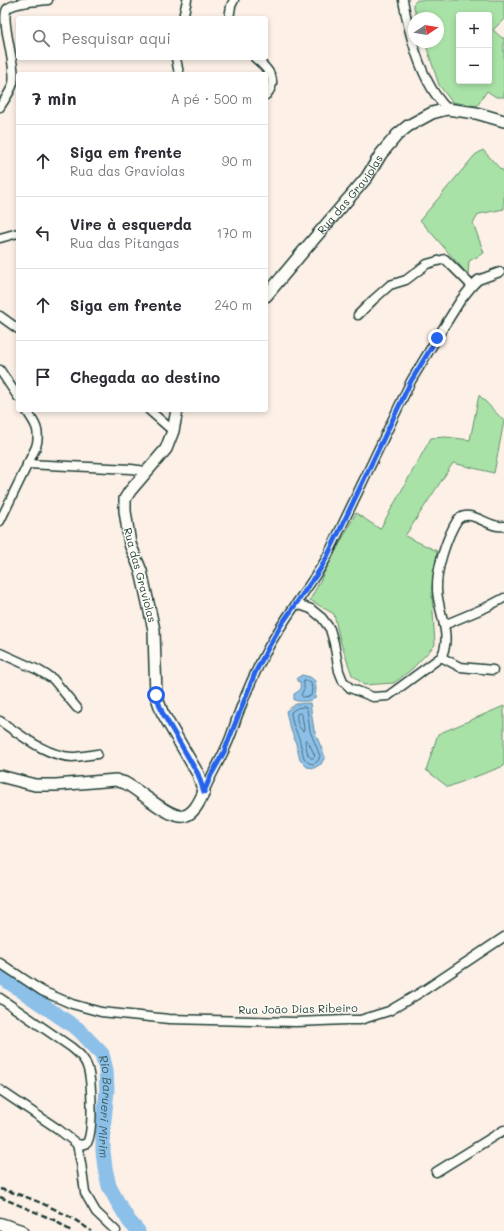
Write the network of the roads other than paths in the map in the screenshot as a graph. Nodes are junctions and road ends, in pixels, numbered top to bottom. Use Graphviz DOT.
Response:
graph roads {
  1 [pos="48,0"];
  2 [pos="187,0"];
  3 [pos="234,0"];
  4 [pos="403,0"];
  5 [pos="183,16"];
  6 [pos="230,16"];
  7 [pos="176,60"];
  8 [pos="257,60"];
  9 [pos="179,72"];
  10 [pos="268,92"];
  11 [pos="0,107"];
  12 [pos="447,109"];
  13 [pos="504,121"];
  14 [pos="16,234"];
  15 [pos="0,238"];
  16 [pos="500,272"];
  17 [pos="472,286"];
  18 [pos="268,294"];
  19 [pos="358,315"];
  20 [pos="0,316"];
  21 [pos="16,325"];
  22 [pos="0,370"];
  23 [pos="16,394"];
  24 [pos="27,412"];
  25 [pos="151,412"];
  26 [pos="177,412"];
  27 [pos="173,431"];
  28 [pos="27,464"];
  29 [pos="146,471"];
  30 [pos="0,521"];
  31 [pos="504,526"];
  32 [pos="504,598"];
  33 [pos="297,604"];
  34 [pos="444,625"];
  35 [pos="0,653"];
  36 [pos="441,657"];
  37 [pos="492,670"];
  38 [pos="77,708"];
  39 [pos="0,721"];
  40 [pos="97,754"];
  41 [pos="0,776"];
  42 [pos="204,792"];
  43 [pos="504,937"];
  44 [pos="0,963"];
  45 [pos="0,998"];
  46 [pos="0,1090"];
  47 [pos="504,1130"];
  48 [pos="77,1144"];
  49 [pos="436,1172"];
  50 [pos="0,1224"];
  51 [pos="21,1231"];
  52 [pos="116,1231"];
  1 -- 11 [label="street"];
  2 -- 5 [label="street"];
  3 -- 6 [label="street"];
  4 -- 12 [label="street"];
  7 -- 9 [label="street"];
  8 -- 10 [label="street"];
  12 -- 13 [label="main road"];
  12 -- 18 [label="main road, Rua das Graviolas"];
  14 -- 15 [label="street"];
  16 -- 17 [label="street"];
  17 -- 19 [label="street"];
  17 -- 33 [label="street"];
  20 -- 21 [label="street"];
  22 -- 23 [label="street"];
  24 -- 28 [label="street"];
  25 -- 27 [label="street"];
  26 -- 27 [label="main road, Rua das Graviolas"];
  27 -- 29 [label="main road, Rua das Graviolas"];
  28 -- 29 [label="street"];
  28 -- 30 [label="street"];
  29 -- 42 [label="main road, Rua das Graviolas"];
  31 -- 34 [label="street"];
  32 -- 34 [label="street"];
  33 -- 36 [label="street"];
  33 -- 42 [label="street"];
  34 -- 36 [label="street"];
  35 -- 38 [label="street"];
  36 -- 37 [label="street"];
  39 -- 40 [label="street"];
  41 -- 42 [label="main road"];
  43 -- 44 [label="street, Rua João Dias Ribeiro"];
  45 -- 48 [label="street"];
  46 -- 48 [label="street"];
  47 -- 49 [label="street"];
  48 -- 52 [label="street"];
  50 -- 51 [label="main road"];
}
